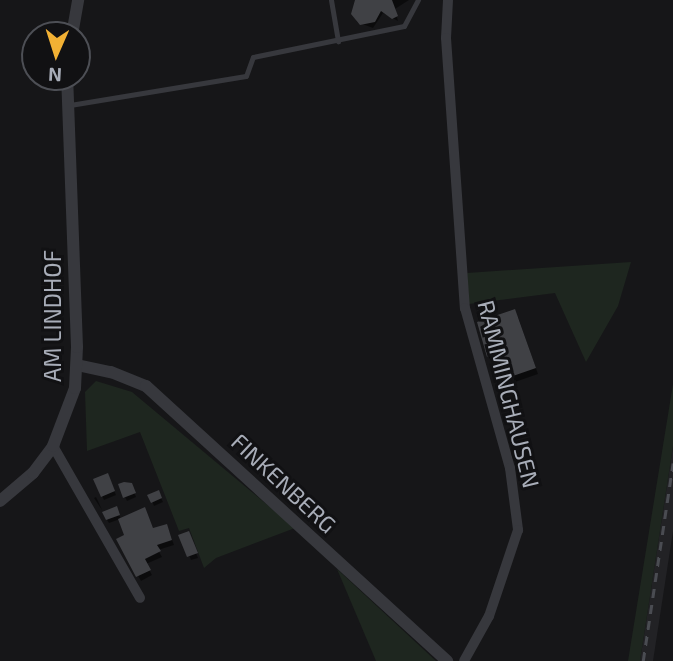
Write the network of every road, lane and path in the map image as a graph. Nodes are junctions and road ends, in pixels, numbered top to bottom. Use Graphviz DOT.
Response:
graph roads {
  1 [pos="78,0"];
  2 [pos="331,0"];
  3 [pos="418,0"];
  4 [pos="448,0"];
  5 [pos="74,21"];
  6 [pos="338,40"];
  7 [pos="66,91"];
  8 [pos="66,106"];
  9 [pos="77,365"];
  10 [pos="53,446"];
  11 [pos="0,500"];
  12 [pos="140,598"];
  13 [pos="447,661"];
  14 [pos="464,661"];
  1 -- 5 [label="street"];
  2 -- 6 [label="lane"];
  3 -- 6 [label="lane"];
  4 -- 14 [label="street, RAMMINGHAUSEN"];
  6 -- 8 [label="lane"];
  7 -- 8 [label="street, AM LINDHOF"];
  8 -- 9 [label="street, AM LINDHOF"];
  9 -- 10 [label="street, AM LINDHOF"];
  9 -- 13 [label="street, FINKENBERG"];
  10 -- 11 [label="street, AM LINDHOF"];
  10 -- 12 [label="street"];
}
